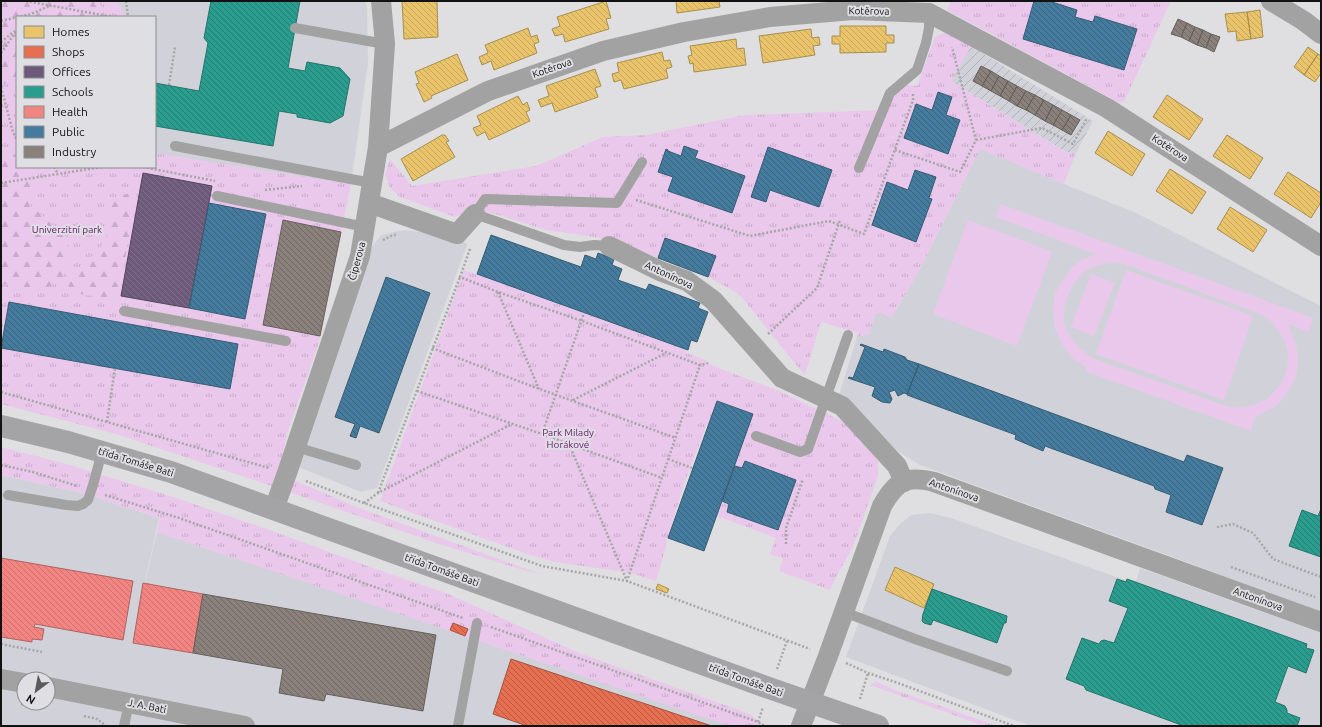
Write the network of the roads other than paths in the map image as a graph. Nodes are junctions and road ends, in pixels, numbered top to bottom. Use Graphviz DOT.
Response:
graph roads {
  1 [pos="381,1"];
  2 [pos="1271,1"];
  3 [pos="927,11"];
  4 [pos="295,28"];
  5 [pos="1321,34"];
  6 [pos="385,44"];
  7 [pos="175,146"];
  8 [pos="378,147"];
  9 [pos="642,162"];
  10 [pos="859,168"];
  11 [pos="372,183"];
  12 [pos="217,196"];
  13 [pos="369,203"];
  14 [pos="474,214"];
  15 [pos="365,227"];
  16 [pos="609,246"];
  17 [pos="1321,246"];
  18 [pos="124,311"];
  19 [pos="848,335"];
  20 [pos="286,341"];
  21 [pos="826,399"];
  22 [pos="1,426"];
  23 [pos="756,436"];
  24 [pos="296,447"];
  25 [pos="102,452"];
  26 [pos="356,465"];
  27 [pos="904,482"];
  28 [pos="8,495"];
  29 [pos="274,509"];
  30 [pos="844,612"];
  31 [pos="477,622"];
  32 [pos="1321,622"];
  33 [pos="1007,671"];
  34 [pos="1,679"];
  35 [pos="16,682"];
  36 [pos="56,689"];
  37 [pos="810,702"];
  38 [pos="129,703"];
  39 [pos="124,726"];
  40 [pos="245,726"];
  41 [pos="458,726"];
  42 [pos="801,726"];
  43 [pos="878,726"];
  1 -- 6 [label="street, Čiperova"];
  2 -- 5 [label="street"];
  3 -- 8 [label="street, Kotěrova"];
  3 -- 10 [label="lane"];
  3 -- 17 [label="street, Kotěrova"];
  4 -- 6 [label="lane"];
  6 -- 8 [label="street, Čiperova"];
  7 -- 11 [label="lane"];
  8 -- 11 [label="street, Čiperova"];
  9 -- 14 [label="lane"];
  11 -- 13 [label="street, Čiperova"];
  12 -- 15 [label="lane"];
  13 -- 14 [label="street"];
  13 -- 15 [label="street, Čiperova"];
  14 -- 16 [label="lane"];
  15 -- 24 [label="street, Čiperova"];
  16 -- 21 [label="street, Antonínova"];
  18 -- 20 [label="lane"];
  19 -- 21 [label="lane"];
  21 -- 23 [label="lane"];
  21 -- 27 [label="street, Antonínova"];
  22 -- 25 [label="main road, třída Tomáše Bati"];
  24 -- 26 [label="lane"];
  24 -- 29 [label="street, Čiperova"];
  25 -- 28 [label="lane"];
  25 -- 29 [label="main road, třída Tomáše Bati"];
  27 -- 30 [label="street"];
  27 -- 32 [label="street, Antonínova"];
  29 -- 37 [label="main road, třída Tomáše Bati"];
  30 -- 33 [label="lane"];
  30 -- 37 [label="street"];
  31 -- 41 [label="lane"];
  34 -- 35 [label="street"];
  36 -- 38 [label="street, J. A. Bati"];
  37 -- 42 [label="street"];
  37 -- 43 [label="main road, třída Tomáše Bati"];
  38 -- 39 [label="lane"];
  38 -- 40 [label="street, J. A. Bati"];
}
